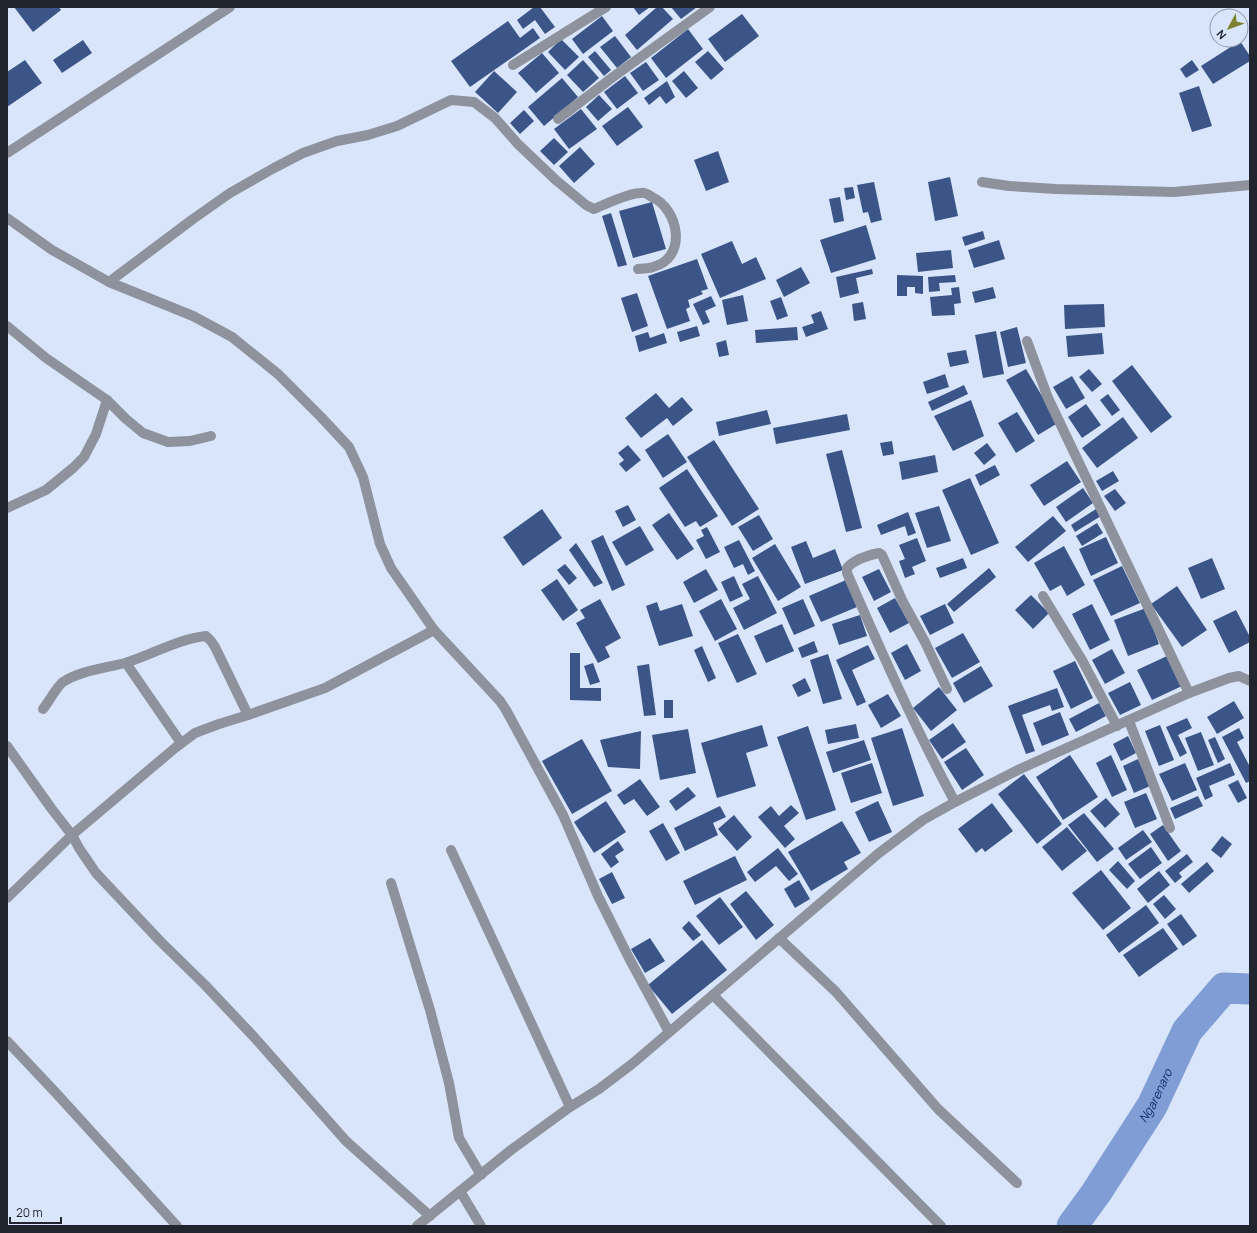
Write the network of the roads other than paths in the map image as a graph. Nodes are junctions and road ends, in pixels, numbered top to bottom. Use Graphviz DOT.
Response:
graph roads {
  1 [pos="230,7"];
  2 [pos="606,7"];
  3 [pos="710,7"];
  4 [pos="513,65"];
  5 [pos="558,118"];
  6 [pos="7,152"];
  7 [pos="982,182"];
  8 [pos="1250,186"];
  9 [pos="7,218"];
  10 [pos="638,269"];
  11 [pos="109,282"];
  12 [pos="7,326"];
  13 [pos="1027,341"];
  14 [pos="107,400"];
  15 [pos="211,436"];
  16 [pos="8,506"];
  17 [pos="1042,596"];
  18 [pos="434,630"];
  19 [pos="126,663"];
  20 [pos="1250,681"];
  21 [pos="948,688"];
  22 [pos="1189,693"];
  23 [pos="43,709"];
  24 [pos="248,715"];
  25 [pos="1129,721"];
  26 [pos="1117,726"];
  27 [pos="181,743"];
  28 [pos="7,746"];
  29 [pos="955,802"];
  30 [pos="1170,828"];
  31 [pos="72,835"];
  32 [pos="451,850"];
  33 [pos="391,883"];
  34 [pos="7,898"];
  35 [pos="779,938"];
  36 [pos="713,995"];
  37 [pos="669,1032"];
  38 [pos="7,1041"];
  39 [pos="570,1107"];
  40 [pos="481,1174"];
  41 [pos="1017,1183"];
  42 [pos="460,1191"];
  43 [pos="430,1216"];
  44 [pos="177,1226"];
  45 [pos="417,1226"];
  46 [pos="481,1226"];
  47 [pos="941,1226"];
  1 -- 6 [label="street"];
  2 -- 4 [label="street"];
  3 -- 5 [label="street"];
  7 -- 8 [label="street"];
  9 -- 11 [label="street"];
  10 -- 11 [label="street"];
  11 -- 18 [label="street"];
  12 -- 14 [label="street"];
  13 -- 22 [label="street"];
  14 -- 15 [label="street"];
  14 -- 16 [label="street"];
  17 -- 26 [label="street"];
  18 -- 24 [label="street"];
  18 -- 37 [label="street"];
  19 -- 23 [label="street"];
  19 -- 24 [label="street"];
  19 -- 27 [label="street"];
  20 -- 22 [label="street"];
  21 -- 29 [label="street"];
  22 -- 25 [label="street"];
  24 -- 27 [label="street"];
  25 -- 26 [label="street"];
  25 -- 30 [label="street"];
  26 -- 29 [label="street"];
  27 -- 31 [label="street"];
  28 -- 31 [label="street"];
  29 -- 35 [label="street"];
  31 -- 34 [label="street"];
  31 -- 43 [label="street"];
  32 -- 39 [label="street"];
  33 -- 40 [label="street"];
  35 -- 36 [label="street"];
  35 -- 41 [label="street"];
  36 -- 37 [label="street"];
  36 -- 47 [label="street"];
  37 -- 39 [label="street"];
  38 -- 44 [label="street"];
  39 -- 40 [label="street"];
  40 -- 42 [label="street"];
  42 -- 43 [label="street"];
  42 -- 46 [label="street"];
  43 -- 45 [label="street"];
}
